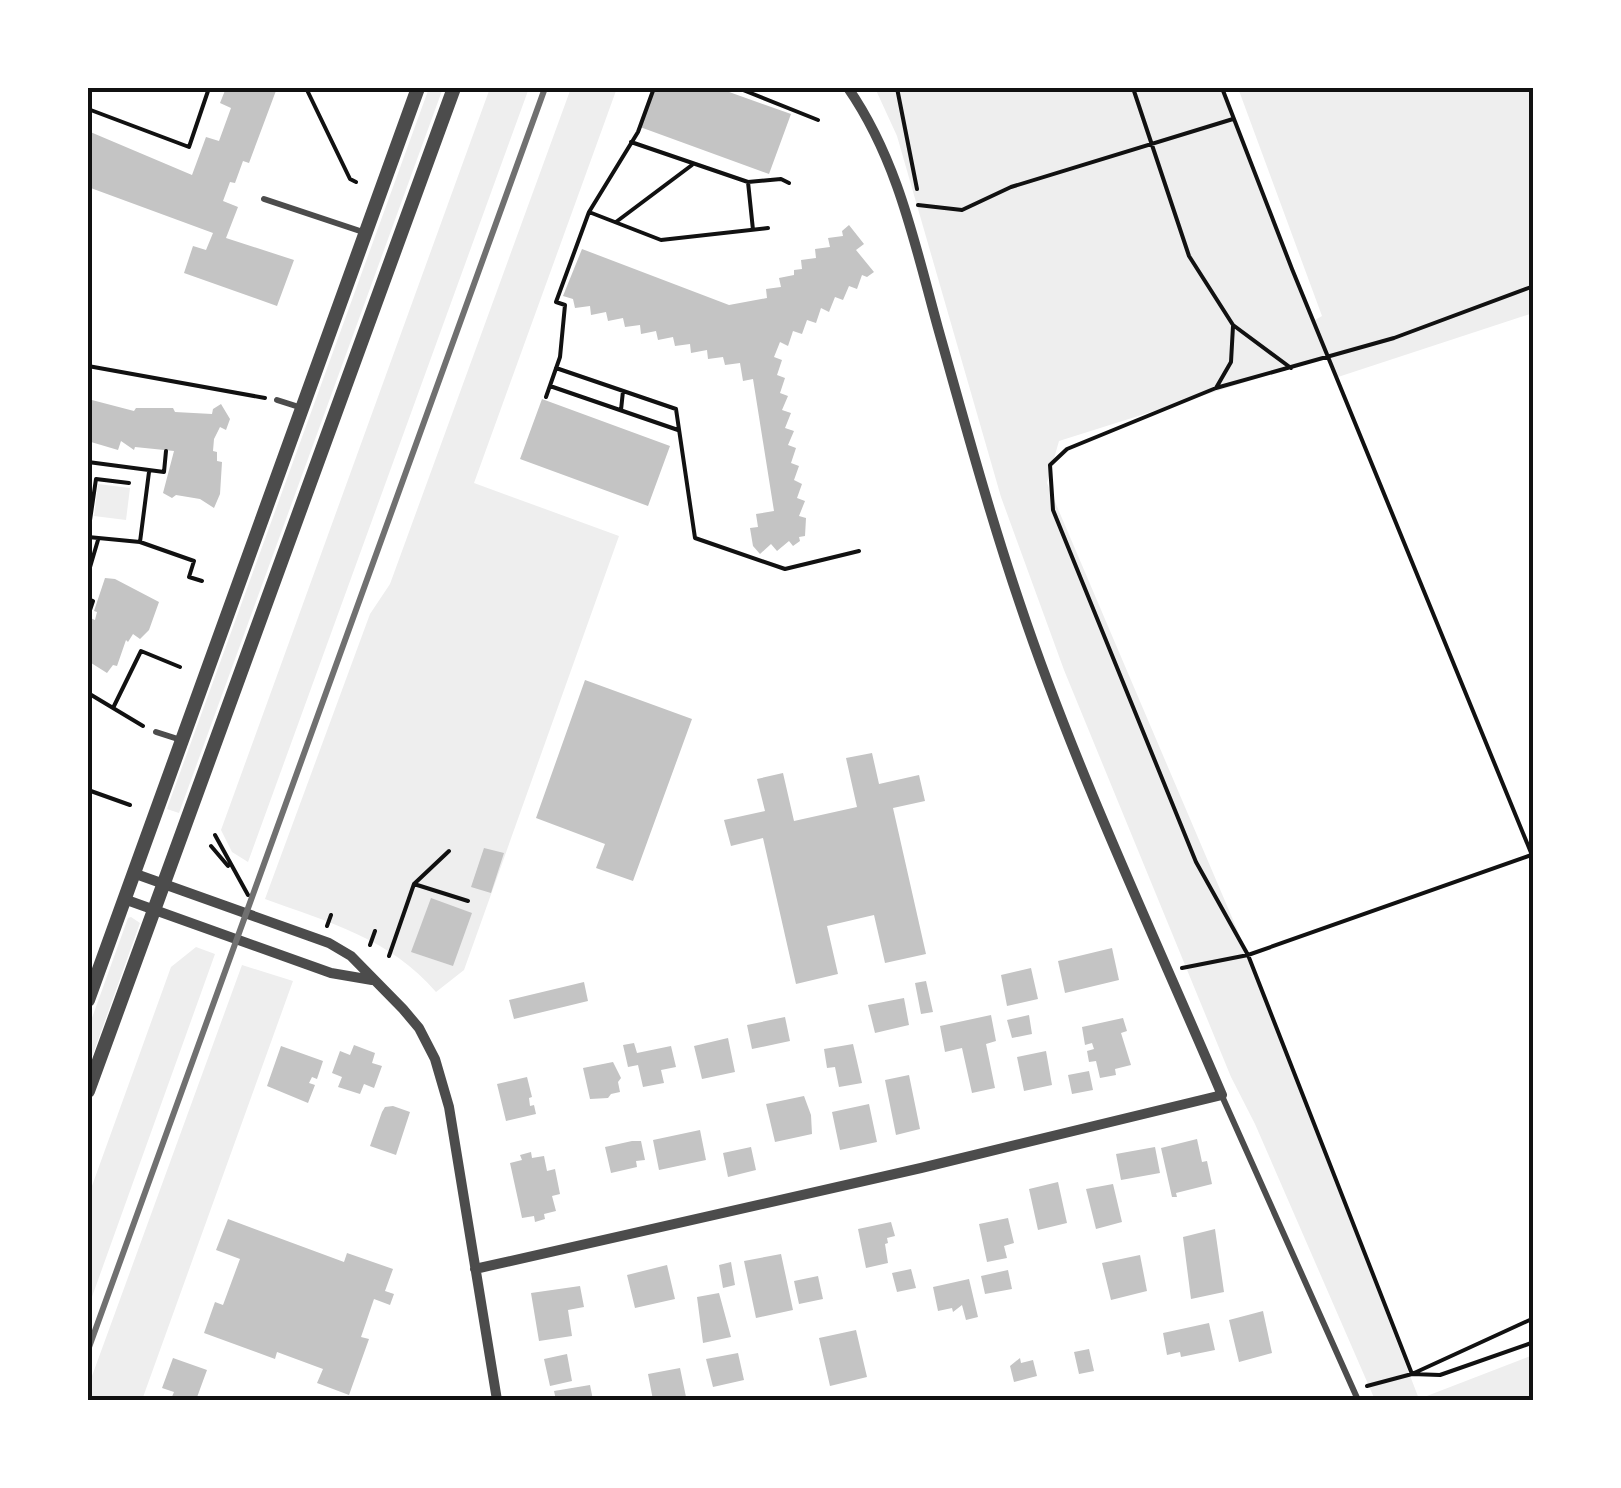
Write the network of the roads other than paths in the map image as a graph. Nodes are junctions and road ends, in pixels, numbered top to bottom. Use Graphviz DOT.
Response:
graph roads {
  1 [pos="418,88"];
  2 [pos="454,88"];
  3 [pos="848,88"];
  4 [pos="264,199"];
  5 [pos="365,233"];
  6 [pos="277,400"];
  7 [pos="302,408"];
  8 [pos="156,732"];
  9 [pos="182,740"];
  10 [pos="133,873"];
  11 [pos="163,884"];
  12 [pos="124,899"];
  13 [pos="154,909"];
  14 [pos="372,980"];
  15 [pos="88,1000"];
  16 [pos="88,1091"];
  17 [pos="1222,1095"];
  18 [pos="475,1269"];
  19 [pos="496,1400"];
  20 [pos="1358,1400"];
  1 -- 5 [label="street"];
  2 -- 11 [label="street"];
  3 -- 17 [label="street"];
  4 -- 5 [label="lane"];
  5 -- 7 [label="street"];
  6 -- 7 [label="lane"];
  7 -- 9 [label="street"];
  8 -- 9 [label="lane"];
  9 -- 10 [label="street"];
  10 -- 11 [label="street"];
  10 -- 12 [label="street"];
  11 -- 13 [label="street"];
  11 -- 14 [label="street"];
  12 -- 13 [label="street"];
  12 -- 15 [label="street"];
  13 -- 14 [label="street"];
  13 -- 16 [label="street"];
  14 -- 18 [label="street"];
  17 -- 18 [label="street"];
  17 -- 20 [label="lane"];
  18 -- 19 [label="street"];
}
